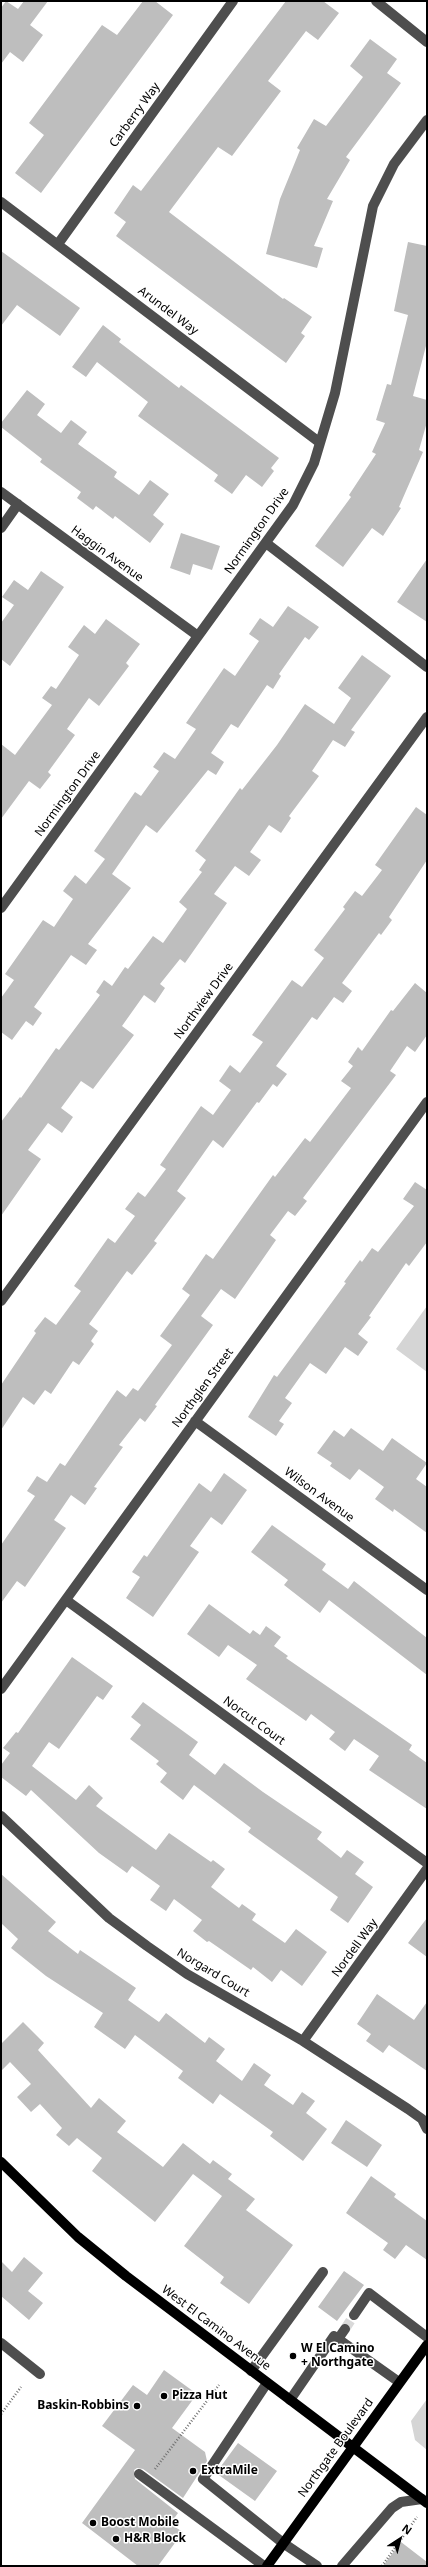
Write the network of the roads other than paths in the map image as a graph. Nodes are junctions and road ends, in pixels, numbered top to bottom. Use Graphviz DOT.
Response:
graph roads {
  1 [pos="233,1"];
  2 [pos="376,1"];
  3 [pos="427,42"];
  4 [pos="427,120"];
  5 [pos="1,202"];
  6 [pos="58,244"];
  7 [pos="319,442"];
  8 [pos="1,492"];
  9 [pos="18,504"];
  10 [pos="1,528"];
  11 [pos="266,543"];
  12 [pos="198,636"];
  13 [pos="427,667"];
  14 [pos="427,716"];
  15 [pos="1,908"];
  16 [pos="427,1102"];
  17 [pos="1,1302"];
  18 [pos="195,1421"];
  19 [pos="427,1590"];
  20 [pos="66,1600"];
  21 [pos="1,1689"];
  22 [pos="1,1816"];
  23 [pos="427,1863"];
  24 [pos="427,1869"];
  25 [pos="303,2041"];
  26 [pos="427,2129"];
  27 [pos="1,2162"];
  28 [pos="324,2272"];
  29 [pos="354,2315"];
  30 [pos="345,2328"];
  31 [pos="427,2337"];
  32 [pos="338,2339"];
  33 [pos="1,2343"];
  34 [pos="427,2345"];
  35 [pos="252,2371"];
  36 [pos="40,2374"];
  37 [pos="399,2382"];
  38 [pos="267,2383"];
  39 [pos="290,2400"];
  40 [pos="352,2447"];
  41 [pos="139,2474"];
  42 [pos="425,2501"];
  43 [pos="283,2543"];
  44 [pos="266,2566"];
  45 [pos="318,2566"];
  46 [pos="342,2566"];
  1 -- 6 [label="street, Carberry Way"];
  2 -- 3 [label="street"];
  4 -- 7 [label="street, Normington Drive"];
  5 -- 6 [label="street, Arundel Way"];
  6 -- 7 [label="street, Arundel Way"];
  7 -- 11 [label="street, Normington Drive"];
  8 -- 9 [label="street, Haggin Avenue"];
  9 -- 10 [label="street"];
  9 -- 12 [label="street, Haggin Avenue"];
  11 -- 12 [label="street, Normington Drive"];
  11 -- 13 [label="street"];
  12 -- 15 [label="street, Normington Drive"];
  14 -- 17 [label="street, Northview Drive"];
  16 -- 18 [label="street, Northglen Street"];
  18 -- 19 [label="street, Wilson Avenue"];
  18 -- 20 [label="street, Northglen Street"];
  20 -- 21 [label="street, Northglen Street"];
  20 -- 23 [label="street, Norcut Court"];
  22 -- 25 [label="street, Norgard Court"];
  24 -- 25 [label="street, Nordell Way"];
  25 -- 26 [label="street, Norgard Court"];
  27 -- 35 [label="main road, West El Camino Avenue"];
  28 -- 35 [label="street"];
  29 -- 31 [label="street"];
  30 -- 32 [label="street"];
  32 -- 37 [label="street"];
  32 -- 39 [label="street"];
  33 -- 36 [label="street"];
  34 -- 37 [label="main road, Northgate Boulevard"];
  35 -- 38 [label="main road, West El Camino Avenue"];
  37 -- 40 [label="main road, Northgate Boulevard"];
  38 -- 39 [label="main road, West El Camino Avenue"];
  38 -- 43 [label="street"];
  39 -- 40 [label="main road, West El Camino Avenue"];
  40 -- 42 [label="main road, West El Camino Avenue"];
  40 -- 43 [label="main road, Northgate Boulevard"];
  41 -- 44 [label="street"];
  42 -- 46 [label="street"];
  43 -- 44 [label="main road, Northgate Boulevard"];
  43 -- 45 [label="street"];
}
